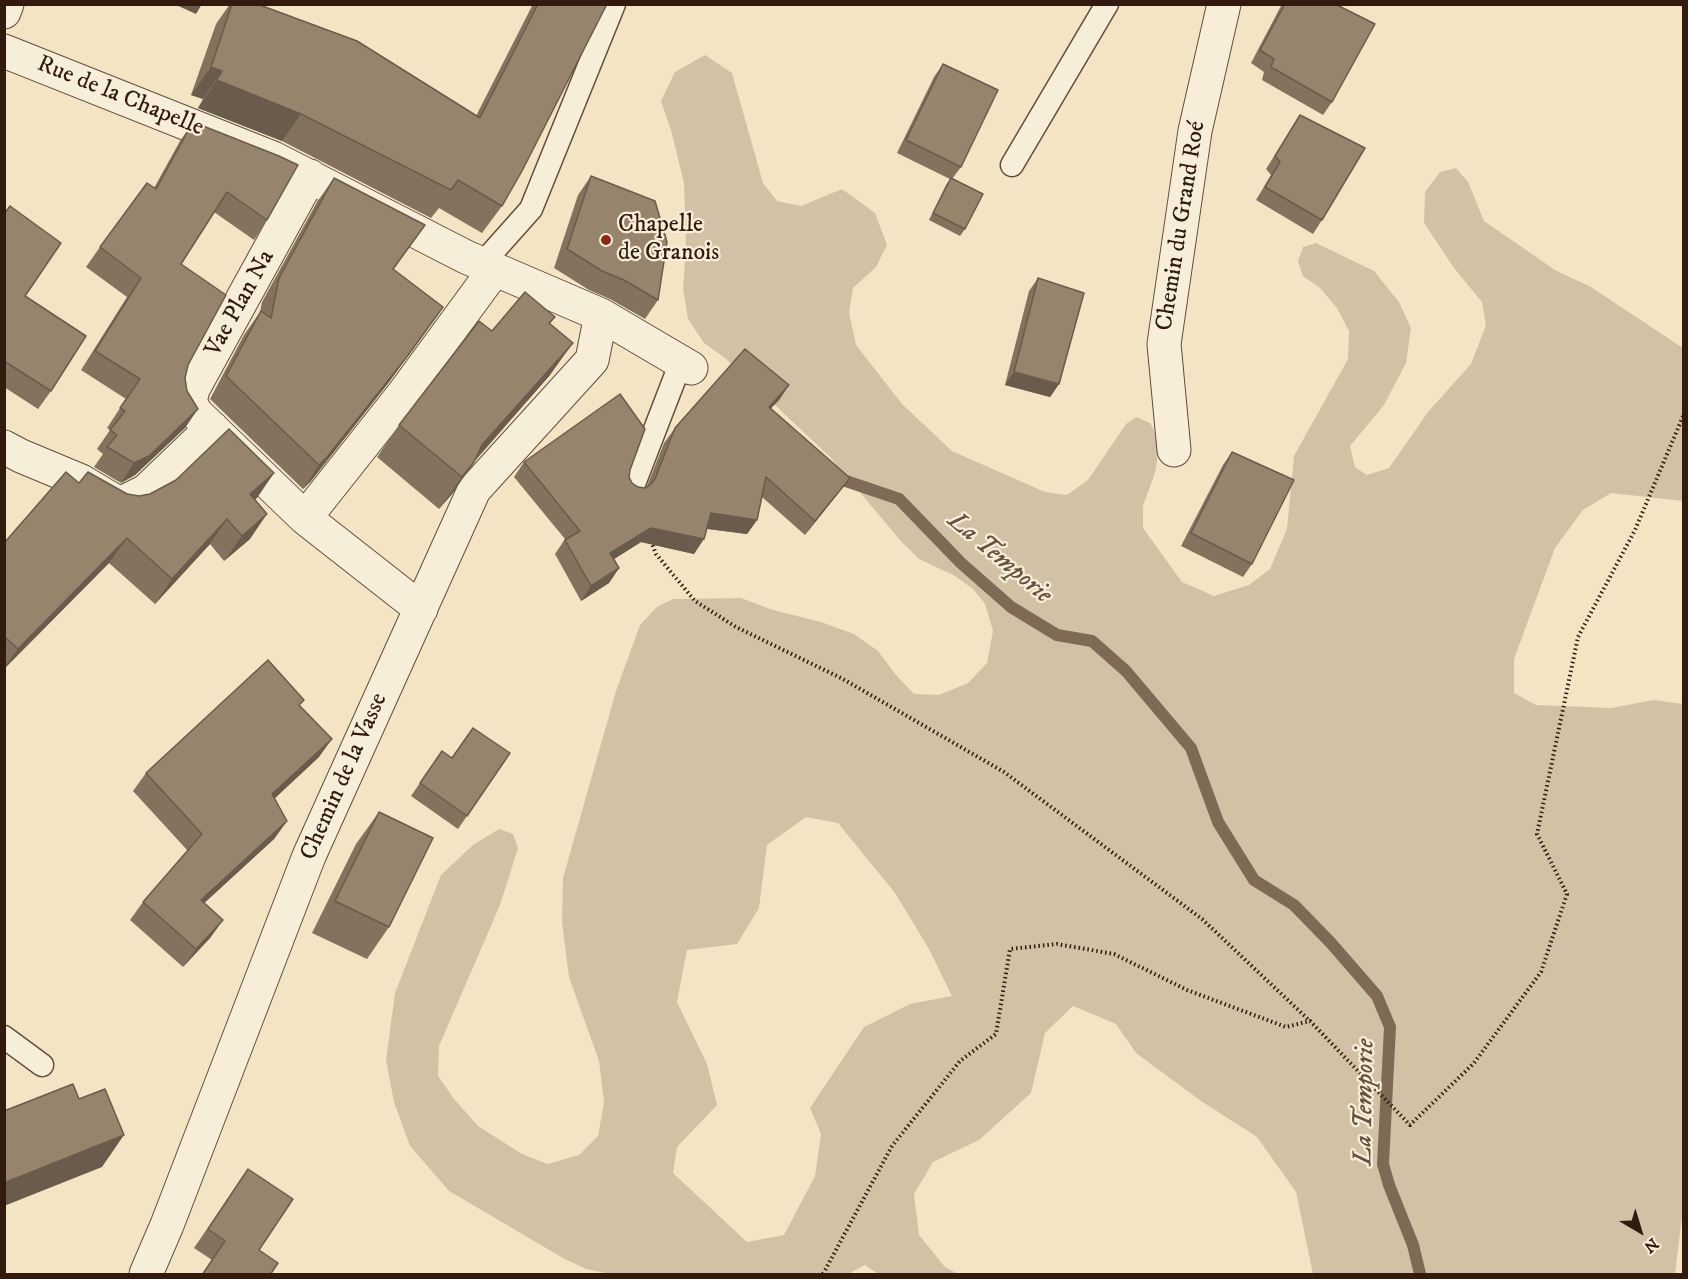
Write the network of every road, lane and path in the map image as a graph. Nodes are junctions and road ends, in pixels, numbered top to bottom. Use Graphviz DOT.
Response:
graph roads {
  1 [pos="7,4"];
  2 [pos="614,4"];
  3 [pos="1107,4"];
  4 [pos="1224,4"];
  5 [pos="4,12"];
  6 [pos="4,51"];
  7 [pos="1012,165"];
  8 [pos="310,176"];
  9 [pos="489,266"];
  10 [pos="601,315"];
  11 [pos="686,365"];
  12 [pos="1683,414"];
  13 [pos="212,428"];
  14 [pos="4,447"];
  15 [pos="1174,450"];
  16 [pos="632,489"];
  17 [pos="305,518"];
  18 [pos="421,609"];
  19 [pos="1310,1021"];
  20 [pos="4,1037"];
  21 [pos="42,1065"];
  22 [pos="146,1275"];
  23 [pos="823,1275"];
  1 -- 5 [label="street"];
  2 -- 9 [label="lane"];
  3 -- 7 [label="lane"];
  4 -- 15 [label="street, Chemin du Grand Roé"];
  6 -- 8 [label="street, Rue de la Chapelle"];
  8 -- 9 [label="street, Rue de la Chapelle"];
  8 -- 13 [label="street, Vae Plan Na"];
  9 -- 10 [label="street, Rue de la Chapelle"];
  9 -- 17 [label="street"];
  10 -- 11 [label="street, Rue de la Chapelle"];
  10 -- 18 [label="street, Chemin de la Vasse"];
  11 -- 16 [label="lane"];
  12 -- 19 [label="path"];
  13 -- 14 [label="street"];
  13 -- 17 [label="street, Vae Plan Na"];
  16 -- 19 [label="path"];
  17 -- 18 [label="street, Vae Plan Na"];
  18 -- 22 [label="street, Chemin de la Vasse"];
  19 -- 23 [label="path"];
  20 -- 21 [label="lane"];
}
